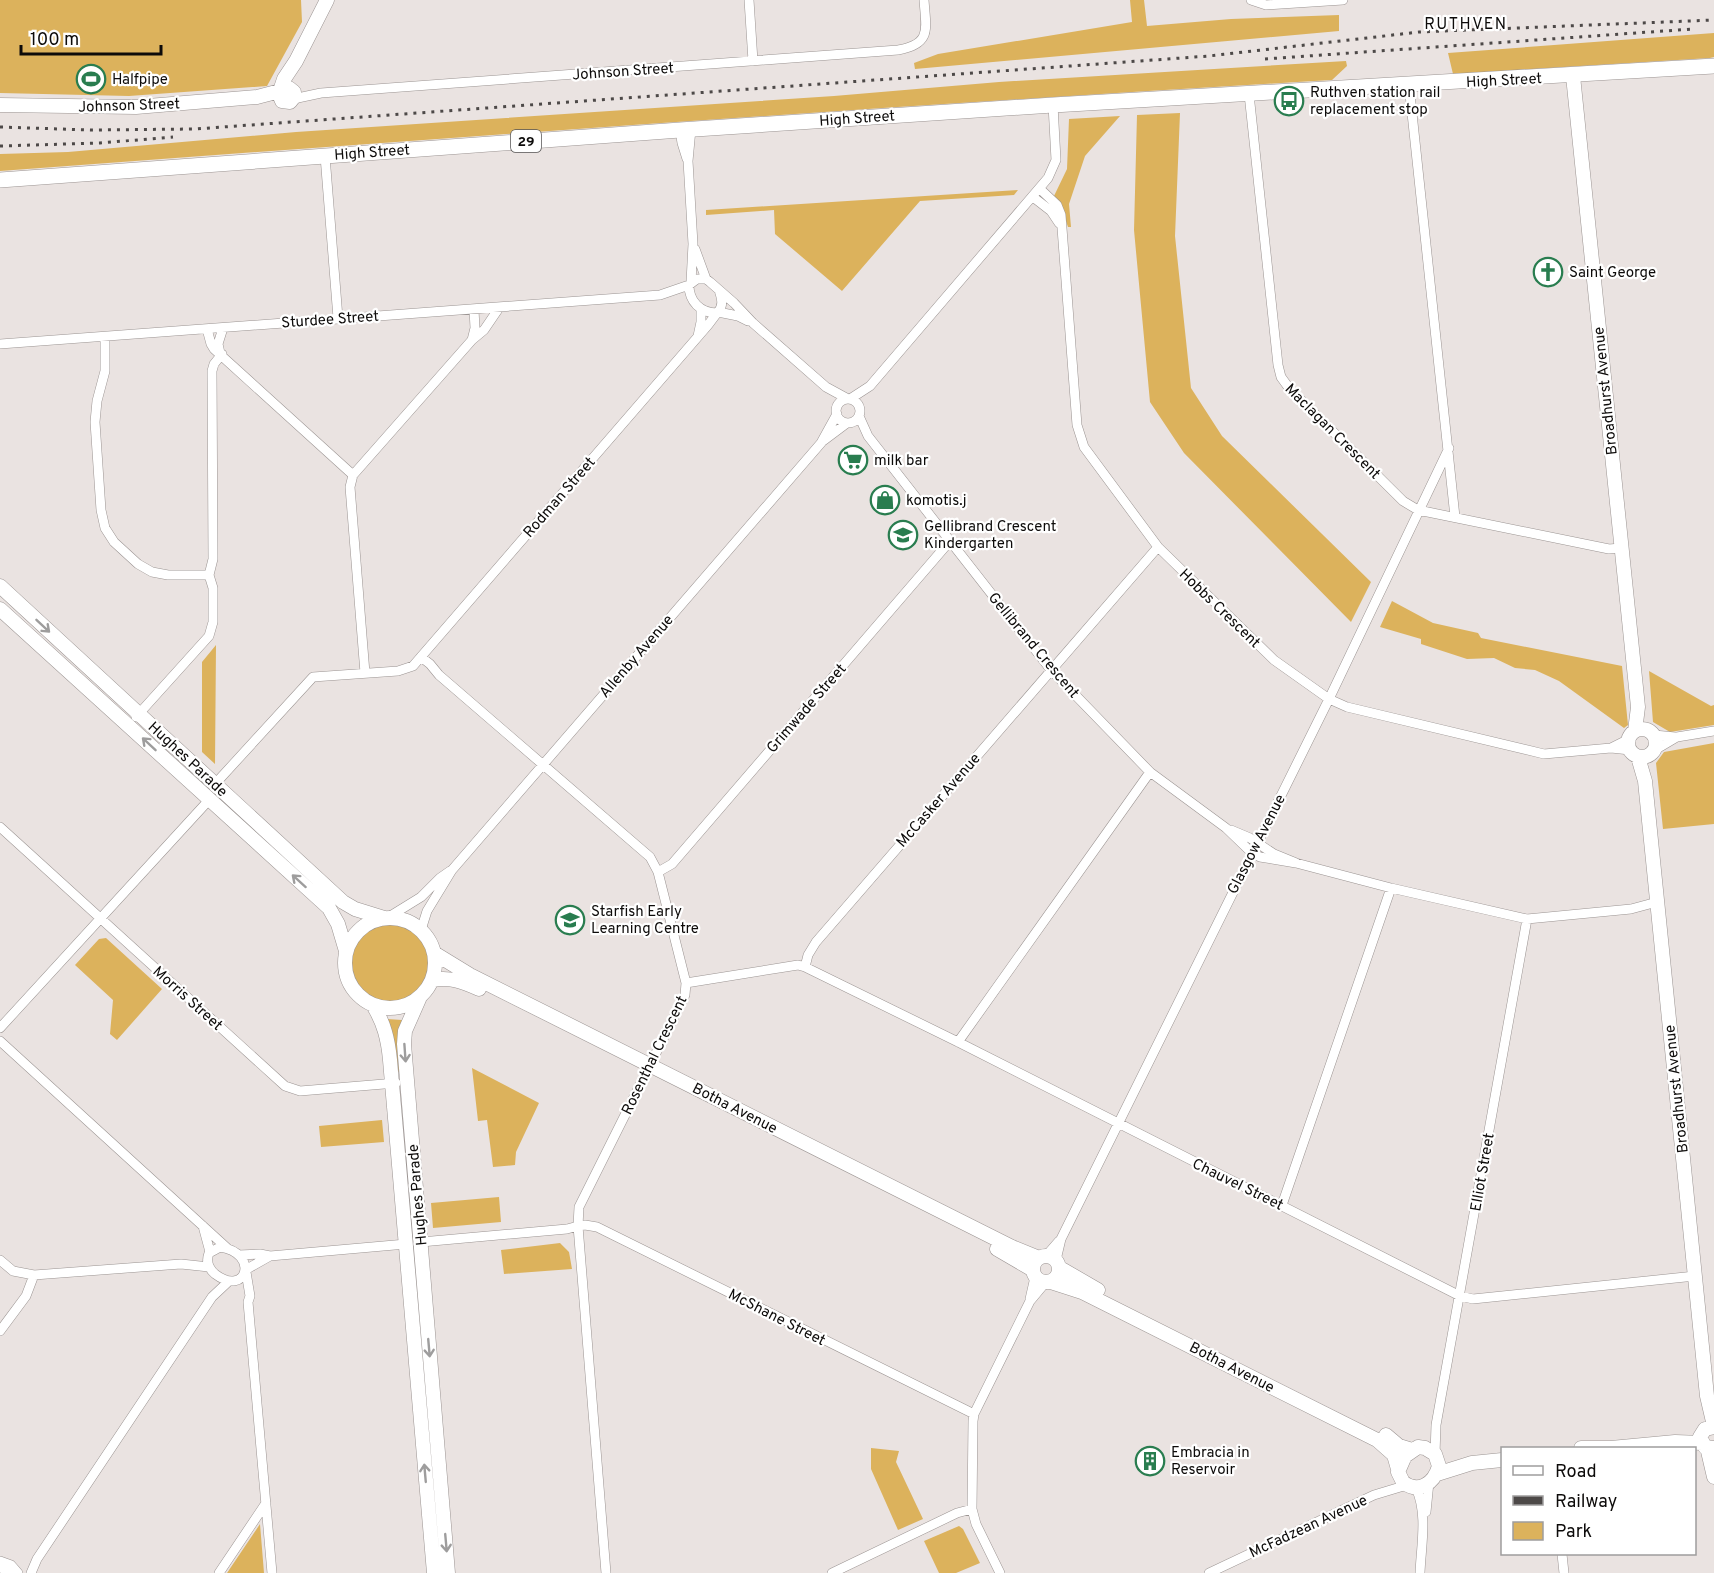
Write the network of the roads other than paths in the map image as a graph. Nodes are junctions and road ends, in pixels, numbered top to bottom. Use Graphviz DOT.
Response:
graph roads {
  1 [pos="327,0"];
  2 [pos="749,0"];
  3 [pos="924,0"];
  4 [pos="1251,0"];
  5 [pos="1343,0"];
  6 [pos="753,61"];
  7 [pos="1714,66"];
  8 [pos="1573,76"];
  9 [pos="1409,85"];
  10 [pos="287,93"];
  11 [pos="1249,94"];
  12 [pos="0,105"];
  13 [pos="1053,105"];
  14 [pos="685,129"];
  15 [pos="326,156"];
  16 [pos="0,180"];
  17 [pos="1040,189"];
  18 [pos="1033,197"];
  19 [pos="1061,228"];
  20 [pos="693,244"];
  21 [pos="706,279"];
  22 [pos="690,284"];
  23 [pos="719,290"];
  24 [pos="660,295"];
  25 [pos="692,299"];
  26 [pos="499,308"];
  27 [pos="474,310"];
  28 [pos="701,310"];
  29 [pos="717,312"];
  30 [pos="338,318"];
  31 [pos="753,323"];
  32 [pos="223,328"];
  33 [pos="207,329"];
  34 [pos="105,337"];
  35 [pos="697,338"];
  36 [pos="472,340"];
  37 [pos="0,344"];
  38 [pos="221,354"];
  39 [pos="870,386"];
  40 [pos="826,387"];
  41 [pos="849,399"];
  42 [pos="837,410"];
  43 [pos="859,412"];
  44 [pos="848,423"];
  45 [pos="868,436"];
  46 [pos="821,443"];
  47 [pos="1449,448"];
  48 [pos="353,475"];
  49 [pos="1418,510"];
  50 [pos="1455,517"];
  51 [pos="950,541"];
  52 [pos="1158,548"];
  53 [pos="1621,548"];
  54 [pos="209,575"];
  55 [pos="0,586"];
  56 [pos="0,609"];
  57 [pos="420,659"];
  58 [pos="1051,670"];
  59 [pos="365,673"];
  60 [pos="1329,699"];
  61 [pos="139,714"];
  62 [pos="128,725"];
  63 [pos="1714,731"];
  64 [pos="1677,737"];
  65 [pos="1642,743"];
  66 [pos="542,764"];
  67 [pos="1150,772"];
  68 [pos="214,784"];
  69 [pos="209,800"];
  70 [pos="0,827"];
  71 [pos="1226,828"];
  72 [pos="1257,843"];
  73 [pos="1252,853"];
  74 [pos="1296,863"];
  75 [pos="452,870"];
  76 [pos="657,872"];
  77 [pos="1391,888"];
  78 [pos="421,897"];
  79 [pos="430,906"];
  80 [pos="1657,907"];
  81 [pos="100,918"];
  82 [pos="385,918"];
  83 [pos="1527,920"];
  84 [pos="421,930"];
  85 [pos="346,951"];
  86 [pos="434,953"];
  87 [pos="805,967"];
  88 [pos="432,980"];
  89 [pos="686,983"];
  90 [pos="420,997"];
  91 [pos="373,1005"];
  92 [pos="538,1014"];
  93 [pos="0,1028"];
  94 [pos="0,1041"];
  95 [pos="958,1042"];
  96 [pos="648,1069"];
  97 [pos="407,1082"];
  98 [pos="393,1083"];
  99 [pos="1118,1124"];
  100 [pos="1282,1205"];
  101 [pos="578,1226"];
  102 [pos="203,1227"];
  103 [pos="421,1242"];
  104 [pos="406,1244"];
  105 [pos="227,1248"];
  106 [pos="210,1252"];
  107 [pos="239,1255"];
  108 [pos="270,1256"];
  109 [pos="0,1260"];
  110 [pos="181,1264"];
  111 [pos="1046,1269"];
  112 [pos="212,1270"];
  113 [pos="246,1270"];
  114 [pos="34,1275"];
  115 [pos="1695,1276"];
  116 [pos="232,1281"];
  117 [pos="1460,1296"];
  118 [pos="212,1297"];
  119 [pos="248,1302"];
  120 [pos="427,1324"];
  121 [pos="413,1326"];
  122 [pos="0,1331"];
  123 [pos="1323,1408"];
  124 [pos="974,1414"];
  125 [pos="1708,1436"];
  126 [pos="1629,1447"];
  127 [pos="1427,1452"];
  128 [pos="1501,1460"];
  129 [pos="1472,1463"];
  130 [pos="1398,1471"];
  131 [pos="1714,1477"];
  132 [pos="1433,1478"];
  133 [pos="1411,1487"];
  134 [pos="1374,1495"];
  135 [pos="266,1503"];
  136 [pos="972,1509"];
  137 [pos="1423,1529"];
  138 [pos="1562,1555"];
  139 [pos="38,1559"];
  140 [pos="0,1561"];
  141 [pos="0,1567"];
  142 [pos="9,1573"];
  143 [pos="21,1573"];
  144 [pos="31,1573"];
  145 [pos="219,1573"];
  146 [pos="272,1573"];
  147 [pos="434,1573"];
  148 [pos="448,1573"];
  149 [pos="606,1573"];
  150 [pos="832,1573"];
  151 [pos="1000,1573"];
  152 [pos="1209,1573"];
  153 [pos="1420,1573"];
  154 [pos="1564,1573"];
  1 -- 10 [label="street"];
  2 -- 6 [label="street"];
  3 -- 6 [label="street, Johnson Street"];
  4 -- 5 [label="street"];
  6 -- 10 [label="street, Johnson Street"];
  7 -- 8 [label="main road, High Street / 29"];
  8 -- 9 [label="main road, High Street / 29"];
  8 -- 53 [label="street, Broadhurst Avenue"];
  9 -- 11 [label="main road, High Street / 29"];
  9 -- 47 [label="street"];
  10 -- 12 [label="street, Johnson Street"];
  11 -- 13 [label="main road, High Street / 29"];
  11 -- 49 [label="street, Maclagan Crescent"];
  13 -- 14 [label="main road, High Street / 29"];
  13 -- 17 [label="street"];
  14 -- 15 [label="main road, High Street / 29"];
  14 -- 20 [label="street"];
  15 -- 16 [label="main road, High Street / 29"];
  15 -- 30 [label="street"];
  17 -- 18 [label="street"];
  17 -- 19 [label="street, Hobbs Crescent"];
  18 -- 19 [label="street"];
  18 -- 39 [label="street"];
  19 -- 52 [label="street, Hobbs Crescent"];
  20 -- 21 [label="street"];
  20 -- 22 [label="street"];
  21 -- 22 [label="street"];
  21 -- 23 [label="street"];
  22 -- 24 [label="street, Sturdee Street"];
  22 -- 25 [label="street"];
  23 -- 29 [label="street"];
  23 -- 31 [label="street"];
  24 -- 25 [label="street, Sturdee Street"];
  24 -- 26 [label="street, Sturdee Street"];
  25 -- 28 [label="street"];
  26 -- 27 [label="street, Sturdee Street"];
  26 -- 36 [label="street"];
  27 -- 30 [label="street, Sturdee Street"];
  27 -- 36 [label="street"];
  28 -- 29 [label="street"];
  28 -- 35 [label="street"];
  29 -- 31 [label="street"];
  29 -- 35 [label="street, Rodman Street"];
  30 -- 32 [label="street, Sturdee Street"];
  31 -- 40 [label="street"];
  32 -- 33 [label="street, Sturdee Street"];
  32 -- 38 [label="street"];
  33 -- 34 [label="street, Sturdee Street"];
  33 -- 38 [label="street"];
  34 -- 37 [label="street, Sturdee Street"];
  34 -- 54 [label="street"];
  35 -- 57 [label="street, Rodman Street"];
  36 -- 48 [label="street"];
  38 -- 48 [label="street"];
  38 -- 54 [label="street"];
  39 -- 41 [label="street"];
  39 -- 43 [label="street"];
  40 -- 41 [label="street"];
  40 -- 42 [label="street"];
  41 -- 42 [label="street"];
  41 -- 43 [label="street"];
  42 -- 44 [label="street"];
  42 -- 46 [label="street, Allenby Avenue"];
  43 -- 44 [label="street"];
  43 -- 45 [label="street, Gellibrand Crescent"];
  44 -- 45 [label="street, Gellibrand Crescent"];
  44 -- 46 [label="street, Allenby Avenue"];
  45 -- 51 [label="street, Gellibrand Crescent"];
  46 -- 66 [label="street, Allenby Avenue"];
  47 -- 49 [label="street, Glasgow Avenue"];
  47 -- 50 [label="street"];
  48 -- 59 [label="street"];
  49 -- 50 [label="street, Maclagan Crescent"];
  49 -- 60 [label="street, Glasgow Avenue"];
  50 -- 53 [label="street, Maclagan Crescent"];
  51 -- 58 [label="street, Gellibrand Crescent"];
  51 -- 76 [label="street, Grimwade Street"];
  52 -- 58 [label="street, McCasker Avenue"];
  52 -- 60 [label="street, Hobbs Crescent"];
  53 -- 65 [label="street, Broadhurst Avenue"];
  54 -- 61 [label="street"];
  55 -- 61 [label="street, Hughes Parade, one-way"];
  56 -- 62 [label="street, Hughes Parade"];
  57 -- 59 [label="street"];
  57 -- 66 [label="street, Rosenthal Crescent"];
  58 -- 67 [label="street, Gellibrand Crescent"];
  58 -- 87 [label="street, McCasker Avenue"];
  59 -- 68 [label="street"];
  60 -- 65 [label="street, Hobbs Crescent"];
  60 -- 72 [label="street, Glasgow Avenue"];
  61 -- 62 [label="street"];
  61 -- 68 [label="street, Hughes Parade"];
  69 -- 62 [label="street, Hughes Parade, one-way"];
  63 -- 64 [label="street"];
  64 -- 65 [label="street"];
  64 -- 65 [label="street, Hobbs Crescent"];
  65 -- 80 [label="street, Broadhurst Avenue"];
  66 -- 75 [label="street, Allenby Avenue"];
  66 -- 76 [label="street, Rosenthal Crescent"];
  67 -- 71 [label="street, Gellibrand Crescent"];
  67 -- 95 [label="street"];
  68 -- 69 [label="street"];
  68 -- 82 [label="street, Hughes Parade"];
  69 -- 81 [label="street"];
  85 -- 69 [label="street, Hughes Parade, one-way"];
  70 -- 81 [label="street, Morris Street"];
  71 -- 72 [label="street, Gellibrand Crescent"];
  71 -- 73 [label="street, Gellibrand Crescent"];
  72 -- 73 [label="street, Glasgow Avenue"];
  72 -- 74 [label="street, Gellibrand Crescent"];
  73 -- 74 [label="street, Gellibrand Crescent"];
  73 -- 99 [label="street, Glasgow Avenue"];
  74 -- 77 [label="street, Gellibrand Crescent"];
  75 -- 78 [label="street, Allenby Avenue"];
  75 -- 79 [label="street, Allenby Avenue"];
  76 -- 89 [label="street, Rosenthal Crescent"];
  77 -- 83 [label="street, Gellibrand Crescent"];
  77 -- 100 [label="street"];
  78 -- 79 [label="street"];
  78 -- 82 [label="street, Allenby Avenue"];
  79 -- 84 [label="street, Allenby Avenue"];
  80 -- 83 [label="street, Gellibrand Crescent"];
  80 -- 115 [label="street, Broadhurst Avenue"];
  81 -- 93 [label="street"];
  81 -- 98 [label="street, Morris Street"];
  82 -- 84 [label="street"];
  82 -- 85 [label="street"];
  83 -- 117 [label="street, Elliot Street"];
  84 -- 86 [label="street"];
  85 -- 91 [label="street"];
  86 -- 88 [label="street"];
  86 -- 92 [label="street, Botha Avenue"];
  87 -- 89 [label="street"];
  87 -- 95 [label="street, Chauvel Street"];
  88 -- 90 [label="street"];
  88 -- 92 [label="street, Botha Avenue"];
  89 -- 96 [label="street, Rosenthal Crescent"];
  90 -- 91 [label="street"];
  90 -- 97 [label="street, Hughes Parade, one-way"];
  91 -- 98 [label="street, Hughes Parade"];
  92 -- 96 [label="street, Botha Avenue"];
  94 -- 102 [label="street"];
  95 -- 99 [label="street, Chauvel Street"];
  96 -- 101 [label="street, Rosenthal Crescent"];
  96 -- 111 [label="street, Botha Avenue"];
  97 -- 98 [label="street, Morris Street"];
  97 -- 103 [label="street, Hughes Parade"];
  98 -- 104 [label="street, Hughes Parade"];
  99 -- 100 [label="street, Chauvel Street"];
  99 -- 111 [label="street, Glasgow Avenue"];
  100 -- 117 [label="street, Chauvel Street"];
  101 -- 103 [label="street"];
  101 -- 124 [label="street, McShane Street"];
  101 -- 149 [label="street, Rosenthal Crescent"];
  102 -- 105 [label="street"];
  102 -- 106 [label="street"];
  103 -- 120 [label="street, Hughes Parade"];
  104 -- 108 [label="street"];
  104 -- 121 [label="street, Hughes Parade"];
  105 -- 106 [label="street"];
  105 -- 107 [label="street"];
  106 -- 110 [label="street"];
  106 -- 112 [label="street"];
  107 -- 108 [label="street"];
  107 -- 113 [label="street"];
  108 -- 113 [label="street"];
  109 -- 114 [label="street"];
  110 -- 112 [label="street"];
  110 -- 114 [label="street"];
  111 -- 123 [label="street, Botha Avenue"];
  111 -- 124 [label="street, Glasgow Avenue"];
  112 -- 116 [label="street"];
  112 -- 118 [label="street"];
  113 -- 116 [label="street"];
  113 -- 119 [label="street"];
  114 -- 122 [label="street"];
  115 -- 117 [label="street, Chauvel Street"];
  115 -- 125 [label="street, Broadhurst Avenue"];
  116 -- 118 [label="street"];
  116 -- 119 [label="street"];
  117 -- 127 [label="street, Elliot Street"];
  118 -- 139 [label="street"];
  119 -- 135 [label="street"];
  120 -- 121 [label="street"];
  120 -- 148 [label="street, Hughes Parade, one-way"];
  147 -- 121 [label="street, Hughes Parade, one-way"];
  123 -- 127 [label="street, Botha Avenue"];
  123 -- 130 [label="street, Botha Avenue"];
  124 -- 136 [label="street, Glasgow Avenue"];
  125 -- 126 [label="street"];
  125 -- 131 [label="street, Broadhurst Avenue"];
  127 -- 129 [label="street"];
  127 -- 130 [label="street"];
  127 -- 132 [label="street"];
  128 -- 129 [label="street"];
  129 -- 132 [label="street"];
  130 -- 133 [label="street"];
  130 -- 134 [label="street, McFadzean Avenue"];
  132 -- 133 [label="street"];
  132 -- 137 [label="street"];
  133 -- 134 [label="street, McFadzean Avenue"];
  133 -- 137 [label="street"];
  134 -- 152 [label="street, McFadzean Avenue"];
  135 -- 145 [label="street"];
  135 -- 146 [label="street"];
  136 -- 150 [label="street"];
  136 -- 151 [label="street, Glasgow Avenue"];
  137 -- 153 [label="street"];
  138 -- 154 [label="street"];
  139 -- 143 [label="street"];
  139 -- 144 [label="street"];
  140 -- 143 [label="street"];
  141 -- 142 [label="street"];
}
